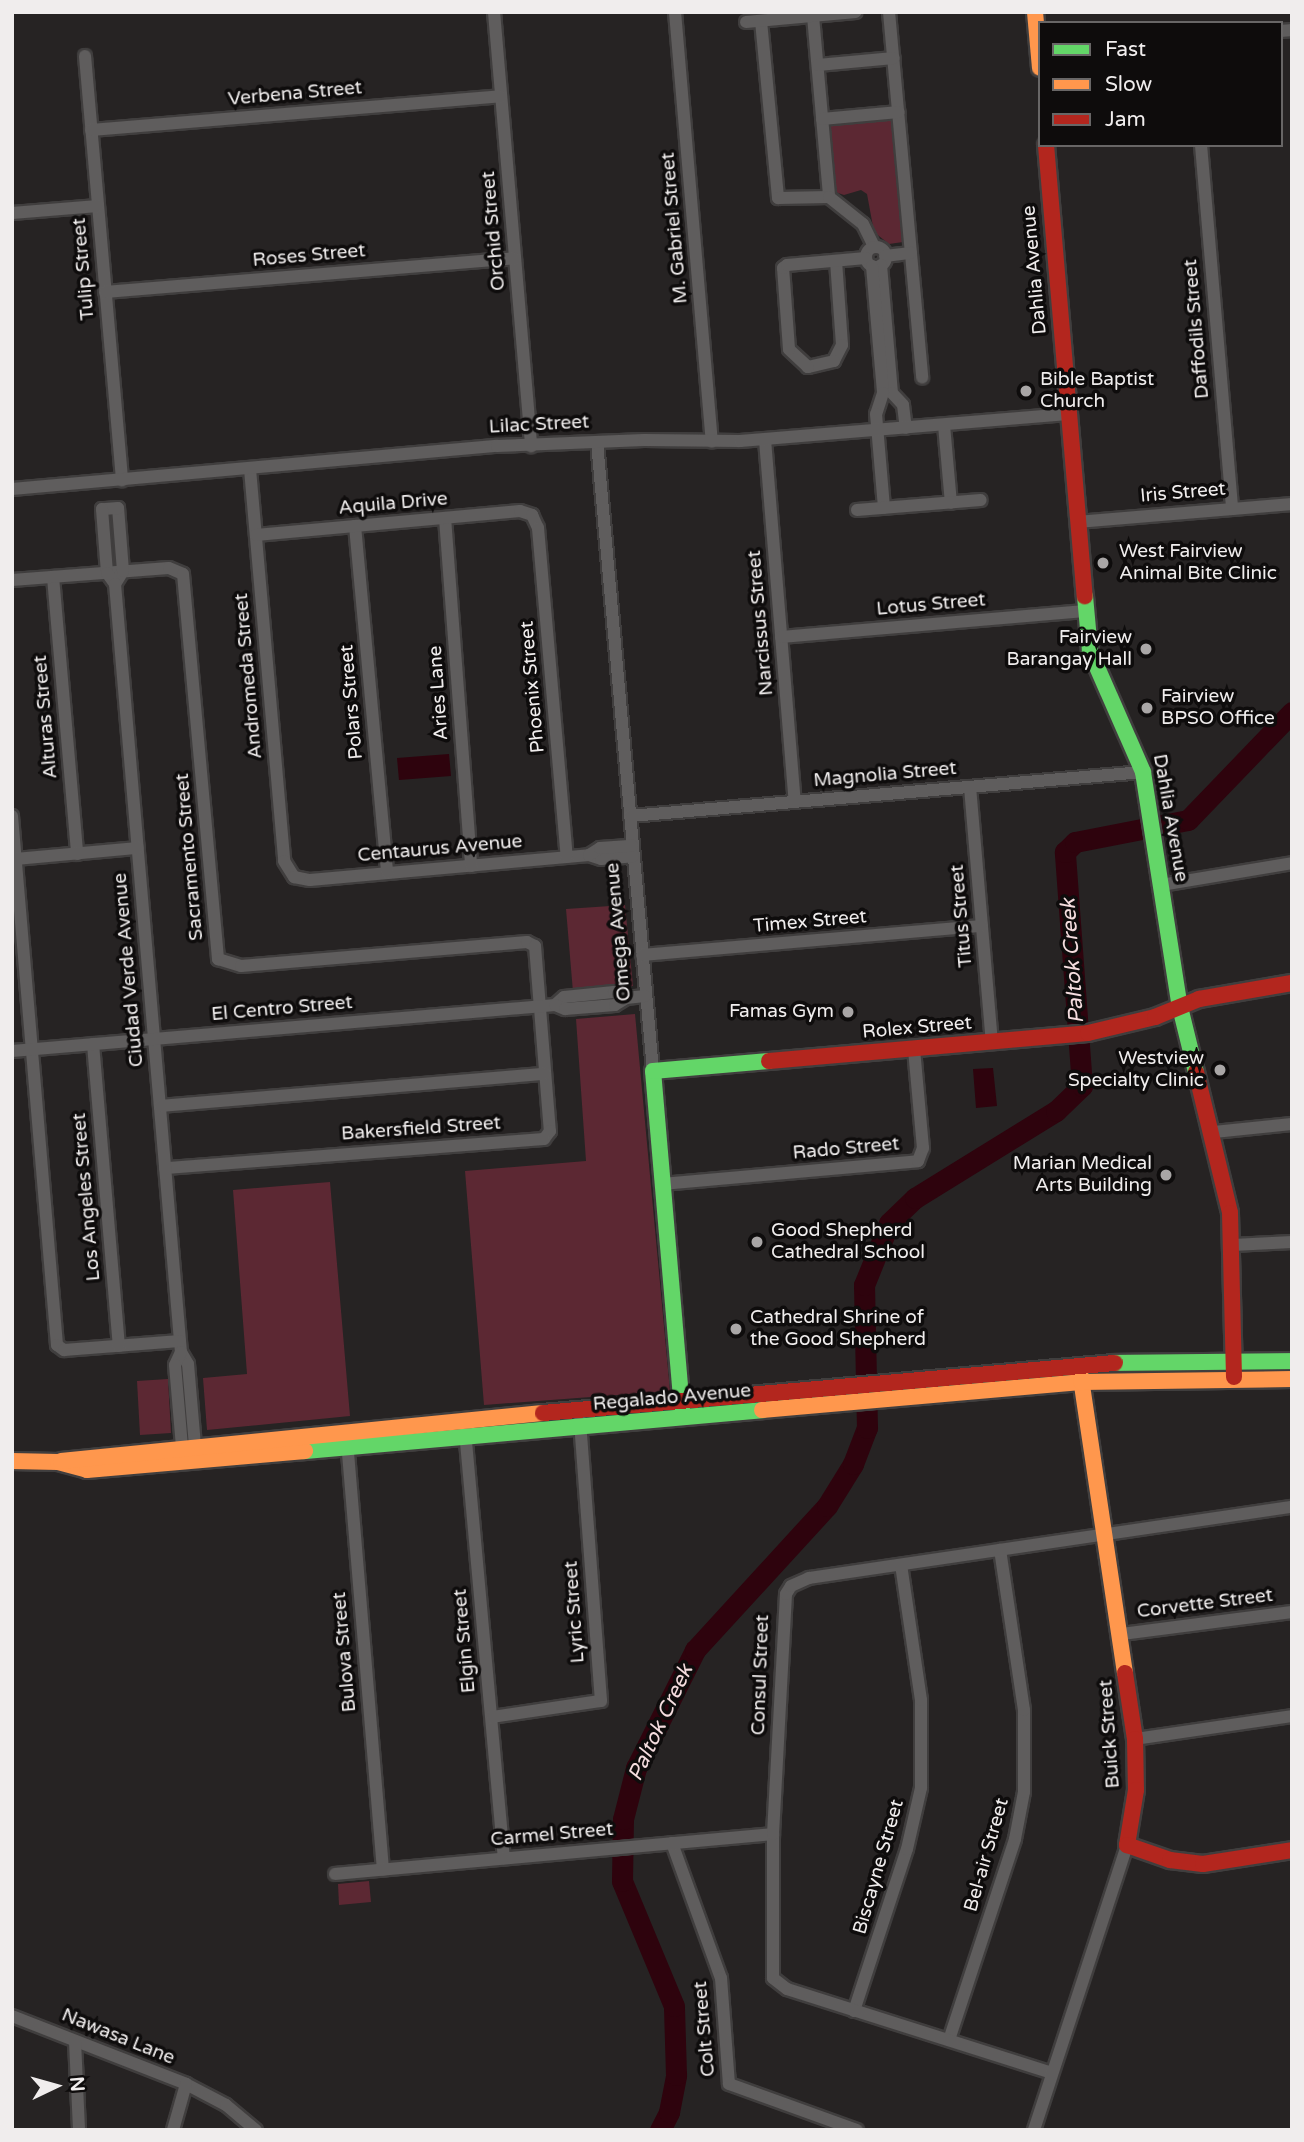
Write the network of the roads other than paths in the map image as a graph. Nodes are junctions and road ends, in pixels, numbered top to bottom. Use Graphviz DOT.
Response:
graph roads {
  1 [pos="494,12"];
  2 [pos="675,12"];
  3 [pos="856,12"];
  4 [pos="889,12"];
  5 [pos="1035,12"];
  6 [pos="813,16"];
  7 [pos="761,21"];
  8 [pos="746,22"];
  9 [pos="1038,46"];
  10 [pos="85,56"];
  11 [pos="894,58"];
  12 [pos="818,65"];
  13 [pos="501,96"];
  14 [pos="899,112"];
  15 [pos="822,119"];
  16 [pos="91,131"];
  17 [pos="1046,147"];
  18 [pos="1201,147"];
  19 [pos="830,197"];
  20 [pos="98,206"];
  21 [pos="12,213"];
  22 [pos="911,253"];
  23 [pos="515,258"];
  24 [pos="876,258"];
  25 [pos="836,261"];
  26 [pos="105,292"];
  27 [pos="922,377"];
  28 [pos="888,393"];
  29 [pos="1068,414"];
  30 [pos="944,425"];
  31 [pos="906,428"];
  32 [pos="877,430"];
  33 [pos="765,440"];
  34 [pos="712,441"];
  35 [pos="597,442"];
  36 [pos="531,446"];
  37 [pos="250,469"];
  38 [pos="122,480"];
  39 [pos="12,489"];
  40 [pos="981,500"];
  41 [pos="951,503"];
  42 [pos="1292,503"];
  43 [pos="884,508"];
  44 [pos="1232,509"];
  45 [pos="857,510"];
  46 [pos="532,515"];
  47 [pos="445,518"];
  48 [pos="1077,522"];
  49 [pos="355,526"];
  50 [pos="120,533"];
  51 [pos="104,534"];
  52 [pos="256,535"];
  53 [pos="123,571"];
  54 [pos="107,573"];
  55 [pos="53,577"];
  56 [pos="12,580"];
  57 [pos="115,584"];
  58 [pos="1084,611"];
  59 [pos="781,637"];
  60 [pos="1143,772"];
  61 [pos="970,787"];
  62 [pos="795,802"];
  63 [pos="12,816"];
  64 [pos="630,816"];
  65 [pos="138,848"];
  66 [pos="633,851"];
  67 [pos="77,853"];
  68 [pos="567,857"];
  69 [pos="16,859"];
  70 [pos="1292,863"];
  71 [pos="471,866"];
  72 [pos="387,873"];
  73 [pos="294,877"];
  74 [pos="1161,885"];
  75 [pos="982,926"];
  76 [pos="642,956"];
  77 [pos="1292,983"];
  78 [pos="645,996"];
  79 [pos="540,1006"];
  80 [pos="1180,1007"];
  81 [pos="154,1039"];
  82 [pos="992,1042"];
  83 [pos="93,1044"];
  84 [pos="32,1049"];
  85 [pos="914,1049"];
  86 [pos="12,1051"];
  87 [pos="653,1071"];
  88 [pos="545,1073"];
  89 [pos="160,1107"];
  90 [pos="1292,1124"];
  91 [pos="1214,1132"];
  92 [pos="165,1168"];
  93 [pos="662,1184"];
  94 [pos="1292,1242"];
  95 [pos="1233,1245"];
  96 [pos="119,1346"];
  97 [pos="180,1347"];
  98 [pos="1234,1359"];
  99 [pos="1292,1361"];
  100 [pos="1079,1365"];
  101 [pos="1234,1377"];
  102 [pos="1292,1379"];
  103 [pos="1080,1382"];
  104 [pos="681,1400"];
  105 [pos="579,1409"];
  106 [pos="683,1418"];
  107 [pos="580,1426"];
  108 [pos="465,1428"];
  109 [pos="347,1439"];
  110 [pos="189,1446"];
  111 [pos="15,1458"];
  112 [pos="58,1462"];
  113 [pos="1292,1507"];
  114 [pos="1106,1535"];
  115 [pos="1000,1550"];
  116 [pos="901,1565"];
  117 [pos="1292,1612"];
  118 [pos="1122,1634"];
  119 [pos="1292,1716"];
  120 [pos="492,1717"];
  121 [pos="1135,1739"];
  122 [pos="772,1834"];
  123 [pos="672,1843"];
  124 [pos="1127,1845"];
  125 [pos="1292,1850"];
  126 [pos="504,1858"];
  127 [pos="383,1869"];
  128 [pos="335,1874"];
  129 [pos="854,2011"];
  130 [pos="12,2016"];
  131 [pos="949,2040"];
  132 [pos="75,2041"];
  133 [pos="1052,2073"];
  134 [pos="186,2084"];
  135 [pos="79,2130"];
  136 [pos="173,2130"];
  137 [pos="256,2130"];
  138 [pos="857,2130"];
  139 [pos="1034,2130"];
  1 -- 13 [label="street, Orchid Street"];
  2 -- 34 [label="street, M. Gabriel Street"];
  3 -- 6 [label="street"];
  4 -- 11 [label="street"];
  5 -- 9 [label="street"];
  6 -- 7 [label="street"];
  6 -- 12 [label="street"];
  7 -- 8 [label="street"];
  7 -- 19 [label="street"];
  10 -- 16 [label="street, Tulip Street"];
  11 -- 12 [label="street"];
  11 -- 14 [label="street"];
  12 -- 15 [label="street"];
  13 -- 16 [label="street, Verbena Street"];
  13 -- 23 [label="street, Orchid Street"];
  14 -- 15 [label="street"];
  14 -- 22 [label="street"];
  15 -- 19 [label="street"];
  16 -- 20 [label="street, Tulip Street"];
  17 -- 29 [label="street, Dahlia Avenue"];
  18 -- 44 [label="street, Daffodils Street"];
  19 -- 24 [label="street"];
  20 -- 21 [label="street"];
  20 -- 26 [label="street, Tulip Street"];
  22 -- 24 [label="street"];
  22 -- 27 [label="street"];
  23 -- 26 [label="street, Roses Street"];
  23 -- 36 [label="street, Orchid Street"];
  24 -- 25 [label="street"];
  24 -- 28 [label="street"];
  25 -- 25 [label="street"];
  26 -- 38 [label="street, Tulip Street"];
  28 -- 31 [label="street"];
  28 -- 32 [label="street"];
  29 -- 30 [label="street, Lilac Street"];
  29 -- 48 [label="street, Dahlia Avenue"];
  30 -- 31 [label="street, Lilac Street"];
  30 -- 41 [label="street"];
  31 -- 32 [label="street, Lilac Street"];
  32 -- 33 [label="street, Lilac Street"];
  32 -- 43 [label="street"];
  33 -- 34 [label="street, Lilac Street"];
  33 -- 59 [label="street, Narcissus Street"];
  34 -- 35 [label="street, Lilac Street"];
  35 -- 36 [label="street, Lilac Street"];
  35 -- 64 [label="street, Omega Avenue"];
  36 -- 37 [label="street, Lilac Street"];
  37 -- 38 [label="street, Lilac Street"];
  37 -- 52 [label="street, Andromeda Street"];
  38 -- 39 [label="street, Lilac Street"];
  40 -- 41 [label="street"];
  41 -- 43 [label="street"];
  42 -- 44 [label="street, Iris Street"];
  43 -- 45 [label="street"];
  44 -- 48 [label="street, Iris Street"];
  46 -- 47 [label="street, Aquila Drive"];
  46 -- 68 [label="street, Phoenix Street"];
  47 -- 49 [label="street, Aquila Drive"];
  47 -- 71 [label="street, Aries Lane"];
  48 -- 58 [label="street, Dahlia Avenue"];
  49 -- 52 [label="street, Aquila Drive"];
  49 -- 72 [label="street, Polars Street"];
  50 -- 51 [label="street"];
  50 -- 51 [label="street"];
  50 -- 53 [label="street"];
  51 -- 54 [label="street"];
  52 -- 73 [label="street, Andromeda Street"];
  53 -- 54 [label="street, Sacramento Street"];
  53 -- 57 [label="street"];
  53 -- 79 [label="street, Sacramento Street"];
  54 -- 55 [label="street, Sacramento Street"];
  54 -- 57 [label="street"];
  55 -- 56 [label="street, Sacramento Street"];
  55 -- 67 [label="street, Alturas Street"];
  57 -- 65 [label="street, Ciudad Verde Avenue"];
  58 -- 59 [label="street, Lotus Street"];
  58 -- 60 [label="street, Dahlia Avenue"];
  59 -- 62 [label="street, Narcissus Street"];
  60 -- 61 [label="street, Magnolia Street"];
  60 -- 74 [label="street, Dahlia Avenue"];
  61 -- 62 [label="street, Magnolia Street"];
  61 -- 75 [label="street, Titus Street"];
  62 -- 64 [label="street, Magnolia Street"];
  63 -- 69 [label="street"];
  64 -- 66 [label="street, Omega Avenue"];
  65 -- 67 [label="street"];
  65 -- 81 [label="street, Ciudad Verde Avenue"];
  66 -- 68 [label="street, Centaurus Avenue"];
  66 -- 76 [label="street, Omega Avenue"];
  67 -- 69 [label="street"];
  68 -- 71 [label="street, Centaurus Avenue"];
  69 -- 84 [label="street"];
  70 -- 74 [label="street"];
  71 -- 72 [label="street, Centaurus Avenue"];
  72 -- 73 [label="street, Centaurus Avenue"];
  74 -- 80 [label="street, Dahlia Avenue"];
  75 -- 76 [label="street, Timex Street"];
  75 -- 82 [label="street, Titus Street"];
  76 -- 78 [label="street, Omega Avenue"];
  77 -- 80 [label="street, Rolex Street"];
  78 -- 79 [label="street, El Centro Street"];
  78 -- 87 [label="street, Omega Avenue"];
  79 -- 81 [label="street, El Centro Street"];
  79 -- 88 [label="street, Bakersfield Street"];
  80 -- 82 [label="street, Rolex Street"];
  80 -- 91 [label="street, Dahlia Avenue"];
  81 -- 83 [label="street, El Centro Street"];
  81 -- 89 [label="street, Ciudad Verde Avenue"];
  82 -- 85 [label="street, Rolex Street"];
  83 -- 84 [label="street, El Centro Street"];
  83 -- 96 [label="street, Los Angeles Street"];
  84 -- 86 [label="street, El Centro Street"];
  84 -- 96 [label="street"];
  85 -- 87 [label="street, Rolex Street"];
  85 -- 93 [label="street, Rado Street"];
  87 -- 93 [label="street, Omega Avenue"];
  88 -- 89 [label="street"];
  88 -- 92 [label="street, Bakersfield Street"];
  89 -- 92 [label="street, Ciudad Verde Avenue"];
  90 -- 91 [label="street"];
  91 -- 95 [label="street, Dahlia Avenue"];
  92 -- 97 [label="street, Ciudad Verde Avenue"];
  93 -- 104 [label="street, Omega Avenue"];
  94 -- 95 [label="street"];
  95 -- 98 [label="street, Dahlia Avenue"];
  96 -- 97 [label="street"];
  97 -- 110 [label="street, Ciudad Verde Avenue"];
  98 -- 99 [label="street, Regalado Avenue"];
  98 -- 100 [label="street, Regalado Avenue"];
  98 -- 101 [label="street, Dahlia Avenue"];
  100 -- 103 [label="street, Buick Street"];
  100 -- 104 [label="street, Regalado Avenue"];
  101 -- 102 [label="street, Regalado Avenue"];
  101 -- 103 [label="street, Regalado Avenue"];
  103 -- 106 [label="street, Regalado Avenue"];
  103 -- 114 [label="street, Buick Street"];
  104 -- 105 [label="street, Regalado Avenue"];
  104 -- 106 [label="street, Omega Avenue"];
  105 -- 107 [label="street, Lyric Street"];
  105 -- 108 [label="street, Regalado Avenue"];
  106 -- 107 [label="street, Regalado Avenue"];
  107 -- 108 [label="street, Regalado Avenue"];
  107 -- 120 [label="street, Lyric Street"];
  108 -- 109 [label="street, Regalado Avenue"];
  108 -- 120 [label="street, Elgin Street"];
  109 -- 110 [label="street, Regalado Avenue"];
  109 -- 112 [label="street, Regalado Avenue"];
  109 -- 127 [label="street, Bulova Street"];
  110 -- 112 [label="street, Regalado Avenue"];
  111 -- 112 [label="street, Regalado Avenue"];
  113 -- 114 [label="street, Consul Street"];
  114 -- 115 [label="street, Consul Street"];
  114 -- 118 [label="street, Buick Street"];
  115 -- 116 [label="street, Consul Street"];
  115 -- 131 [label="street, Bel-air Street"];
  116 -- 122 [label="street, Consul Street"];
  116 -- 129 [label="street, Biscayne Street"];
  117 -- 118 [label="street, Corvette Street"];
  118 -- 121 [label="street, Buick Street"];
  119 -- 121 [label="street"];
  120 -- 126 [label="street, Elgin Street"];
  121 -- 124 [label="street, Buick Street"];
  122 -- 123 [label="street, Carmel Street"];
  122 -- 129 [label="street, Consul Street"];
  123 -- 126 [label="street, Carmel Street"];
  123 -- 138 [label="street, Colt Street"];
  124 -- 125 [label="street"];
  124 -- 133 [label="street, Buick Street"];
  126 -- 127 [label="street, Carmel Street"];
  127 -- 128 [label="street, Carmel Street"];
  129 -- 131 [label="street, Consul Street"];
  130 -- 132 [label="street, Nawasa Lane"];
  131 -- 133 [label="street, Consul Street"];
  132 -- 134 [label="street, Nawasa Lane"];
  132 -- 135 [label="street"];
  133 -- 139 [label="street, Buick Street"];
  134 -- 136 [label="street"];
  134 -- 137 [label="street, Nawasa Lane"];
}
